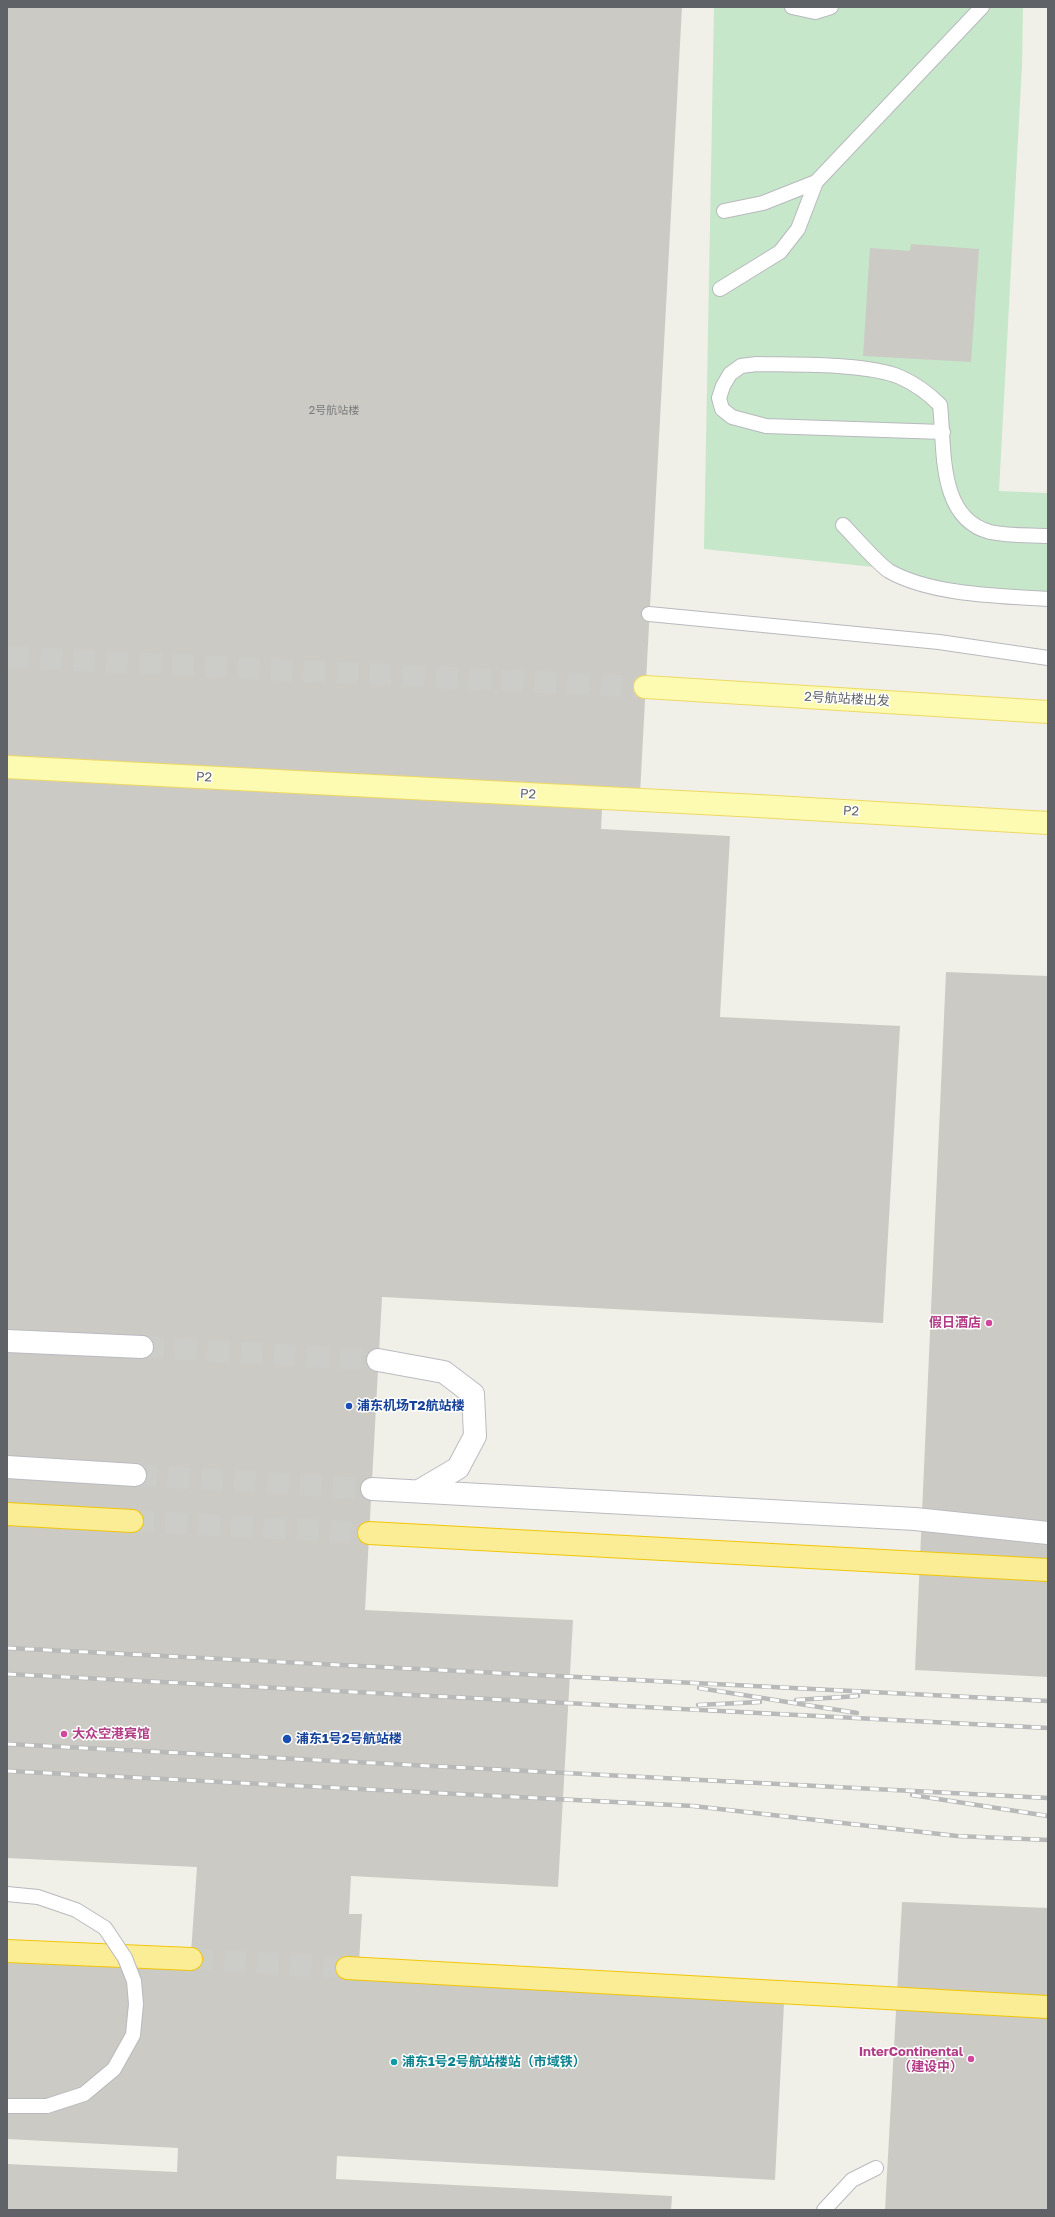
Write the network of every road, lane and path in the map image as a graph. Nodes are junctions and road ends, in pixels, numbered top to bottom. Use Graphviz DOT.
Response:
graph roads {
  1 [pos="792,7"];
  2 [pos="831,7"];
  3 [pos="982,7"];
  4 [pos="816,182"];
  5 [pos="724,211"];
  6 [pos="720,289"];
  7 [pos="943,432"];
  8 [pos="843,525"];
  9 [pos="1048,536"];
  10 [pos="1048,599"];
  11 [pos="649,614"];
  12 [pos="1048,658"];
  13 [pos="645,687"];
  14 [pos="1048,712"];
  15 [pos="7,767"];
  16 [pos="1048,823"];
  17 [pos="7,1341"];
  18 [pos="142,1347"];
  19 [pos="378,1360"];
  20 [pos="7,1467"];
  21 [pos="135,1475"];
  22 [pos="372,1489"];
  23 [pos="419,1491"];
  24 [pos="7,1514"];
  25 [pos="132,1521"];
  26 [pos="1048,1533"];
  27 [pos="369,1534"];
  28 [pos="1048,1570"];
  29 [pos="7,1894"];
  30 [pos="7,1951"];
  31 [pos="191,1959"];
  32 [pos="347,1968"];
  33 [pos="1048,2007"];
  34 [pos="7,2106"];
  35 [pos="876,2168"];
  36 [pos="824,2210"];
  1 -- 2 [label="lane"];
  3 -- 4 [label="lane"];
  4 -- 5 [label="lane"];
  4 -- 6 [label="lane"];
  7 -- 7 [label="lane"];
  7 -- 9 [label="lane"];
  8 -- 10 [label="lane"];
  11 -- 12 [label="lane"];
  13 -- 14 [label="main road, 2号航站楼出发"];
  15 -- 16 [label="main road, P2"];
  17 -- 18 [label="street"];
  19 -- 23 [label="street"];
  20 -- 21 [label="street"];
  22 -- 23 [label="street"];
  23 -- 26 [label="street"];
  24 -- 25 [label="highway"];
  27 -- 28 [label="highway"];
  29 -- 34 [label="lane, bridge"];
  30 -- 31 [label="highway"];
  32 -- 33 [label="highway"];
  35 -- 36 [label="lane"];
}
